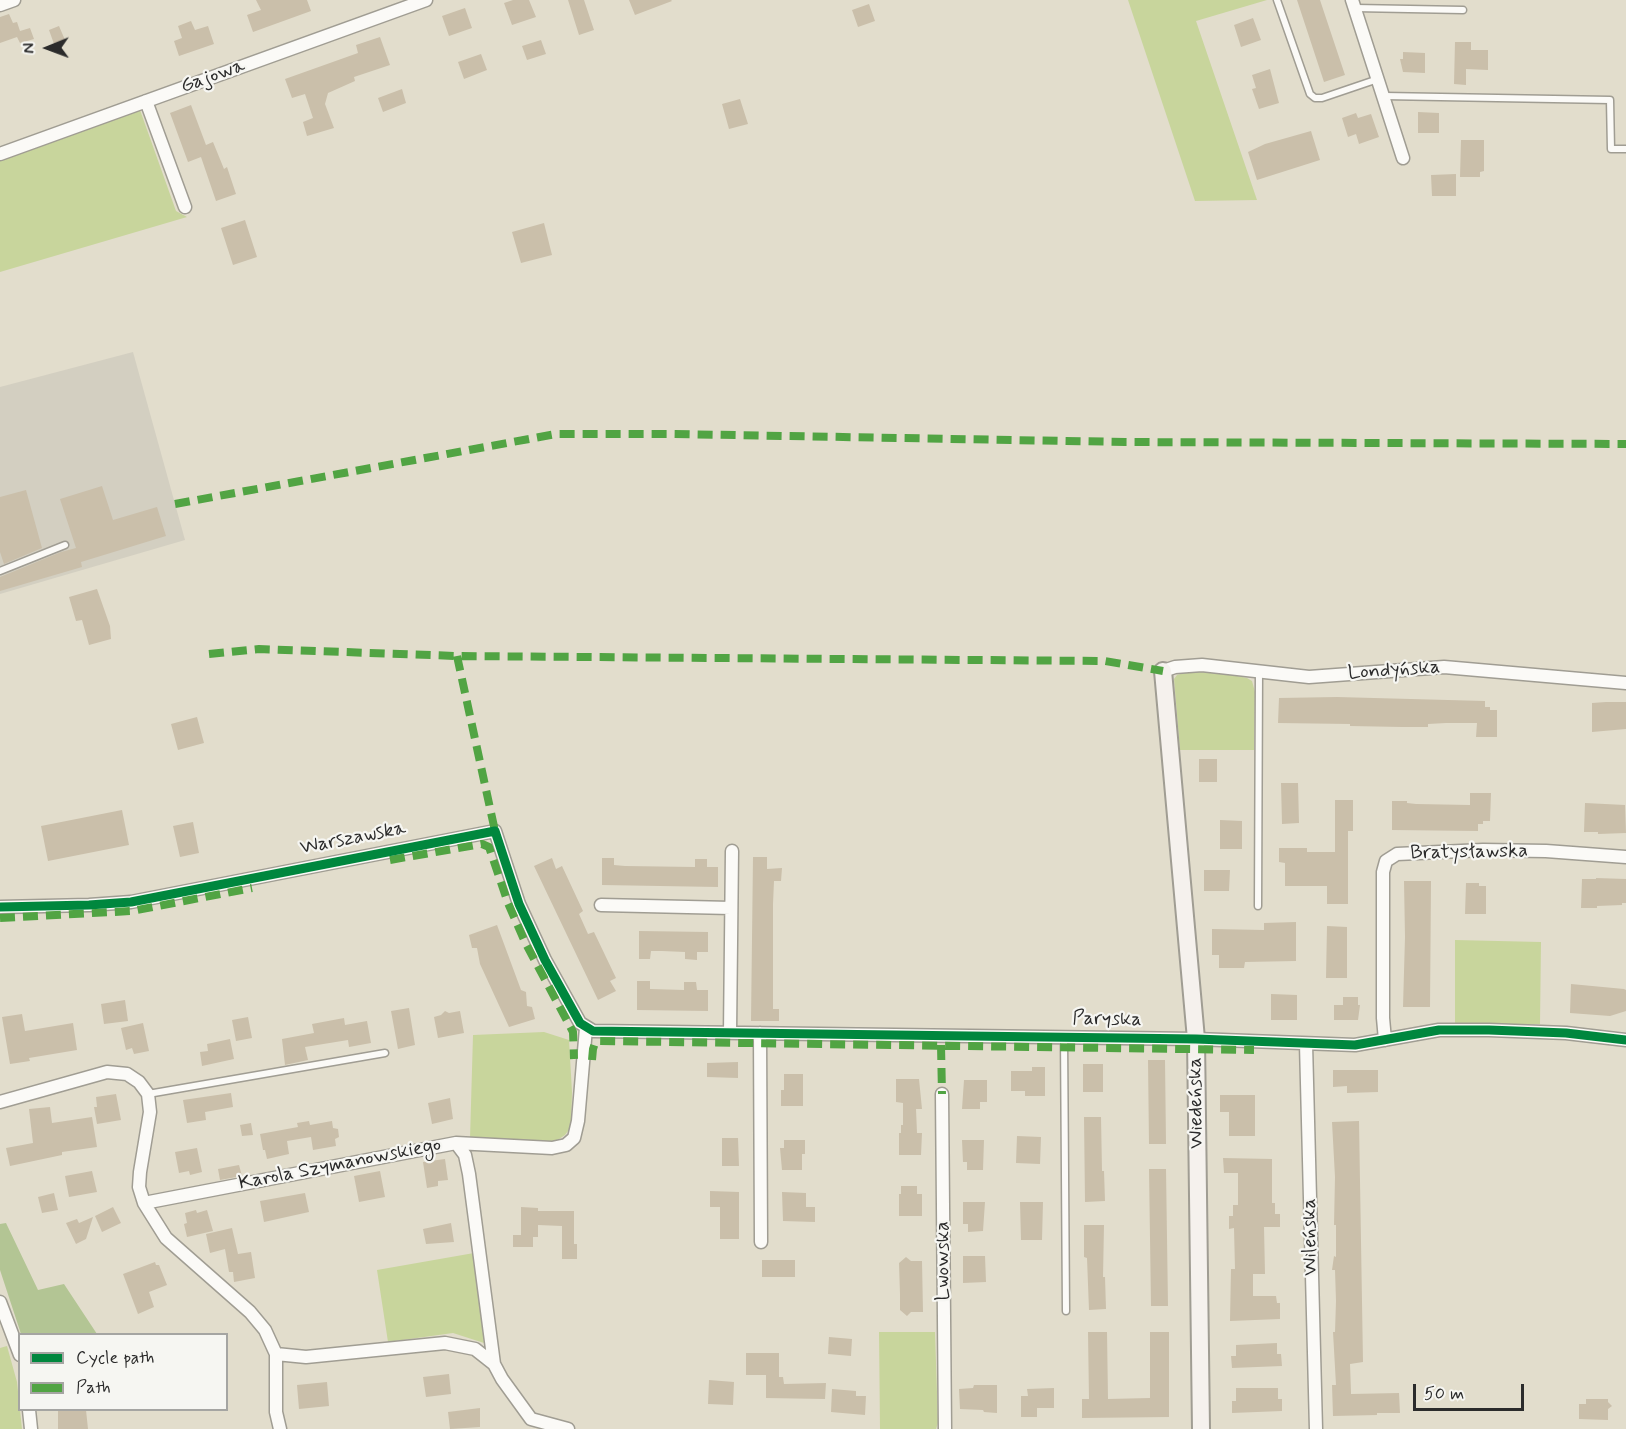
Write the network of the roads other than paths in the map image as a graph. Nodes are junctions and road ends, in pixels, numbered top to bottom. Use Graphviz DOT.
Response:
graph roads {
  1 [pos="14,0"];
  2 [pos="426,0"];
  3 [pos="1277,0"];
  4 [pos="1354,4"];
  5 [pos="0,5"];
  6 [pos="1463,10"];
  7 [pos="1378,79"];
  8 [pos="1383,96"];
  9 [pos="146,101"];
  10 [pos="1626,149"];
  11 [pos="0,154"];
  12 [pos="1403,158"];
  13 [pos="185,207"];
  14 [pos="65,545"];
  15 [pos="0,571"];
  16 [pos="1259,670"];
  17 [pos="1163,671"];
  18 [pos="1626,683"];
  19 [pos="732,851"];
  20 [pos="1626,857"];
  21 [pos="601,906"];
  22 [pos="1258,906"];
  23 [pos="0,907"];
  24 [pos="731,908"];
  25 [pos="586,1028"];
  26 [pos="730,1033"];
  27 [pos="760,1033"];
  28 [pos="1064,1037"];
  29 [pos="1196,1039"];
  30 [pos="1385,1040"];
  31 [pos="1626,1040"];
  32 [pos="1305,1044"];
  33 [pos="385,1053"];
  34 [pos="147,1094"];
  35 [pos="942,1094"];
  36 [pos="0,1102"];
  37 [pos="456,1143"];
  38 [pos="144,1203"];
  39 [pos="762,1242"];
  40 [pos="0,1302"];
  41 [pos="1066,1311"];
  42 [pos="18,1350"];
  43 [pos="276,1354"];
  44 [pos="494,1364"];
  45 [pos="29,1411"];
  46 [pos="31,1429"];
  47 [pos="280,1429"];
  48 [pos="568,1429"];
  49 [pos="945,1429"];
  50 [pos="1201,1429"];
  51 [pos="1316,1429"];
  1 -- 5 [label="street"];
  2 -- 9 [label="street, Gajowa"];
  3 -- 7 [label="lane"];
  4 -- 6 [label="lane"];
  4 -- 7 [label="street"];
  7 -- 8 [label="street"];
  8 -- 10 [label="lane"];
  8 -- 12 [label="street"];
  9 -- 11 [label="street, Gajowa"];
  9 -- 13 [label="street"];
  14 -- 15 [label="lane"];
  16 -- 17 [label="street, Londyńska"];
  16 -- 18 [label="street, Londyńska"];
  16 -- 22 [label="lane"];
  17 -- 29 [label="street, Wiedeńska"];
  19 -- 24 [label="street"];
  20 -- 30 [label="street, Bratysławska"];
  21 -- 24 [label="street"];
  23 -- 25 [label="street, Warszawska"];
  24 -- 26 [label="street"];
  25 -- 26 [label="street, Paryska"];
  25 -- 37 [label="street"];
  26 -- 27 [label="street, Paryska"];
  27 -- 28 [label="street, Paryska"];
  27 -- 39 [label="street"];
  28 -- 29 [label="street, Paryska"];
  28 -- 41 [label="lane, Paryska"];
  29 -- 32 [label="street, Paryska"];
  29 -- 50 [label="street, Wiedeńska"];
  30 -- 31 [label="street, Paryska"];
  30 -- 32 [label="street, Paryska"];
  32 -- 51 [label="street, Wileńska"];
  33 -- 34 [label="lane"];
  34 -- 36 [label="street"];
  34 -- 38 [label="street"];
  35 -- 49 [label="street, Lwowska"];
  37 -- 38 [label="street, Karola Szymanowskiego"];
  37 -- 44 [label="street, Karola Szymanowskiego"];
  38 -- 43 [label="street"];
  40 -- 42 [label="street"];
  43 -- 44 [label="street"];
  43 -- 47 [label="street"];
  44 -- 48 [label="street"];
  45 -- 46 [label="street"];
}
